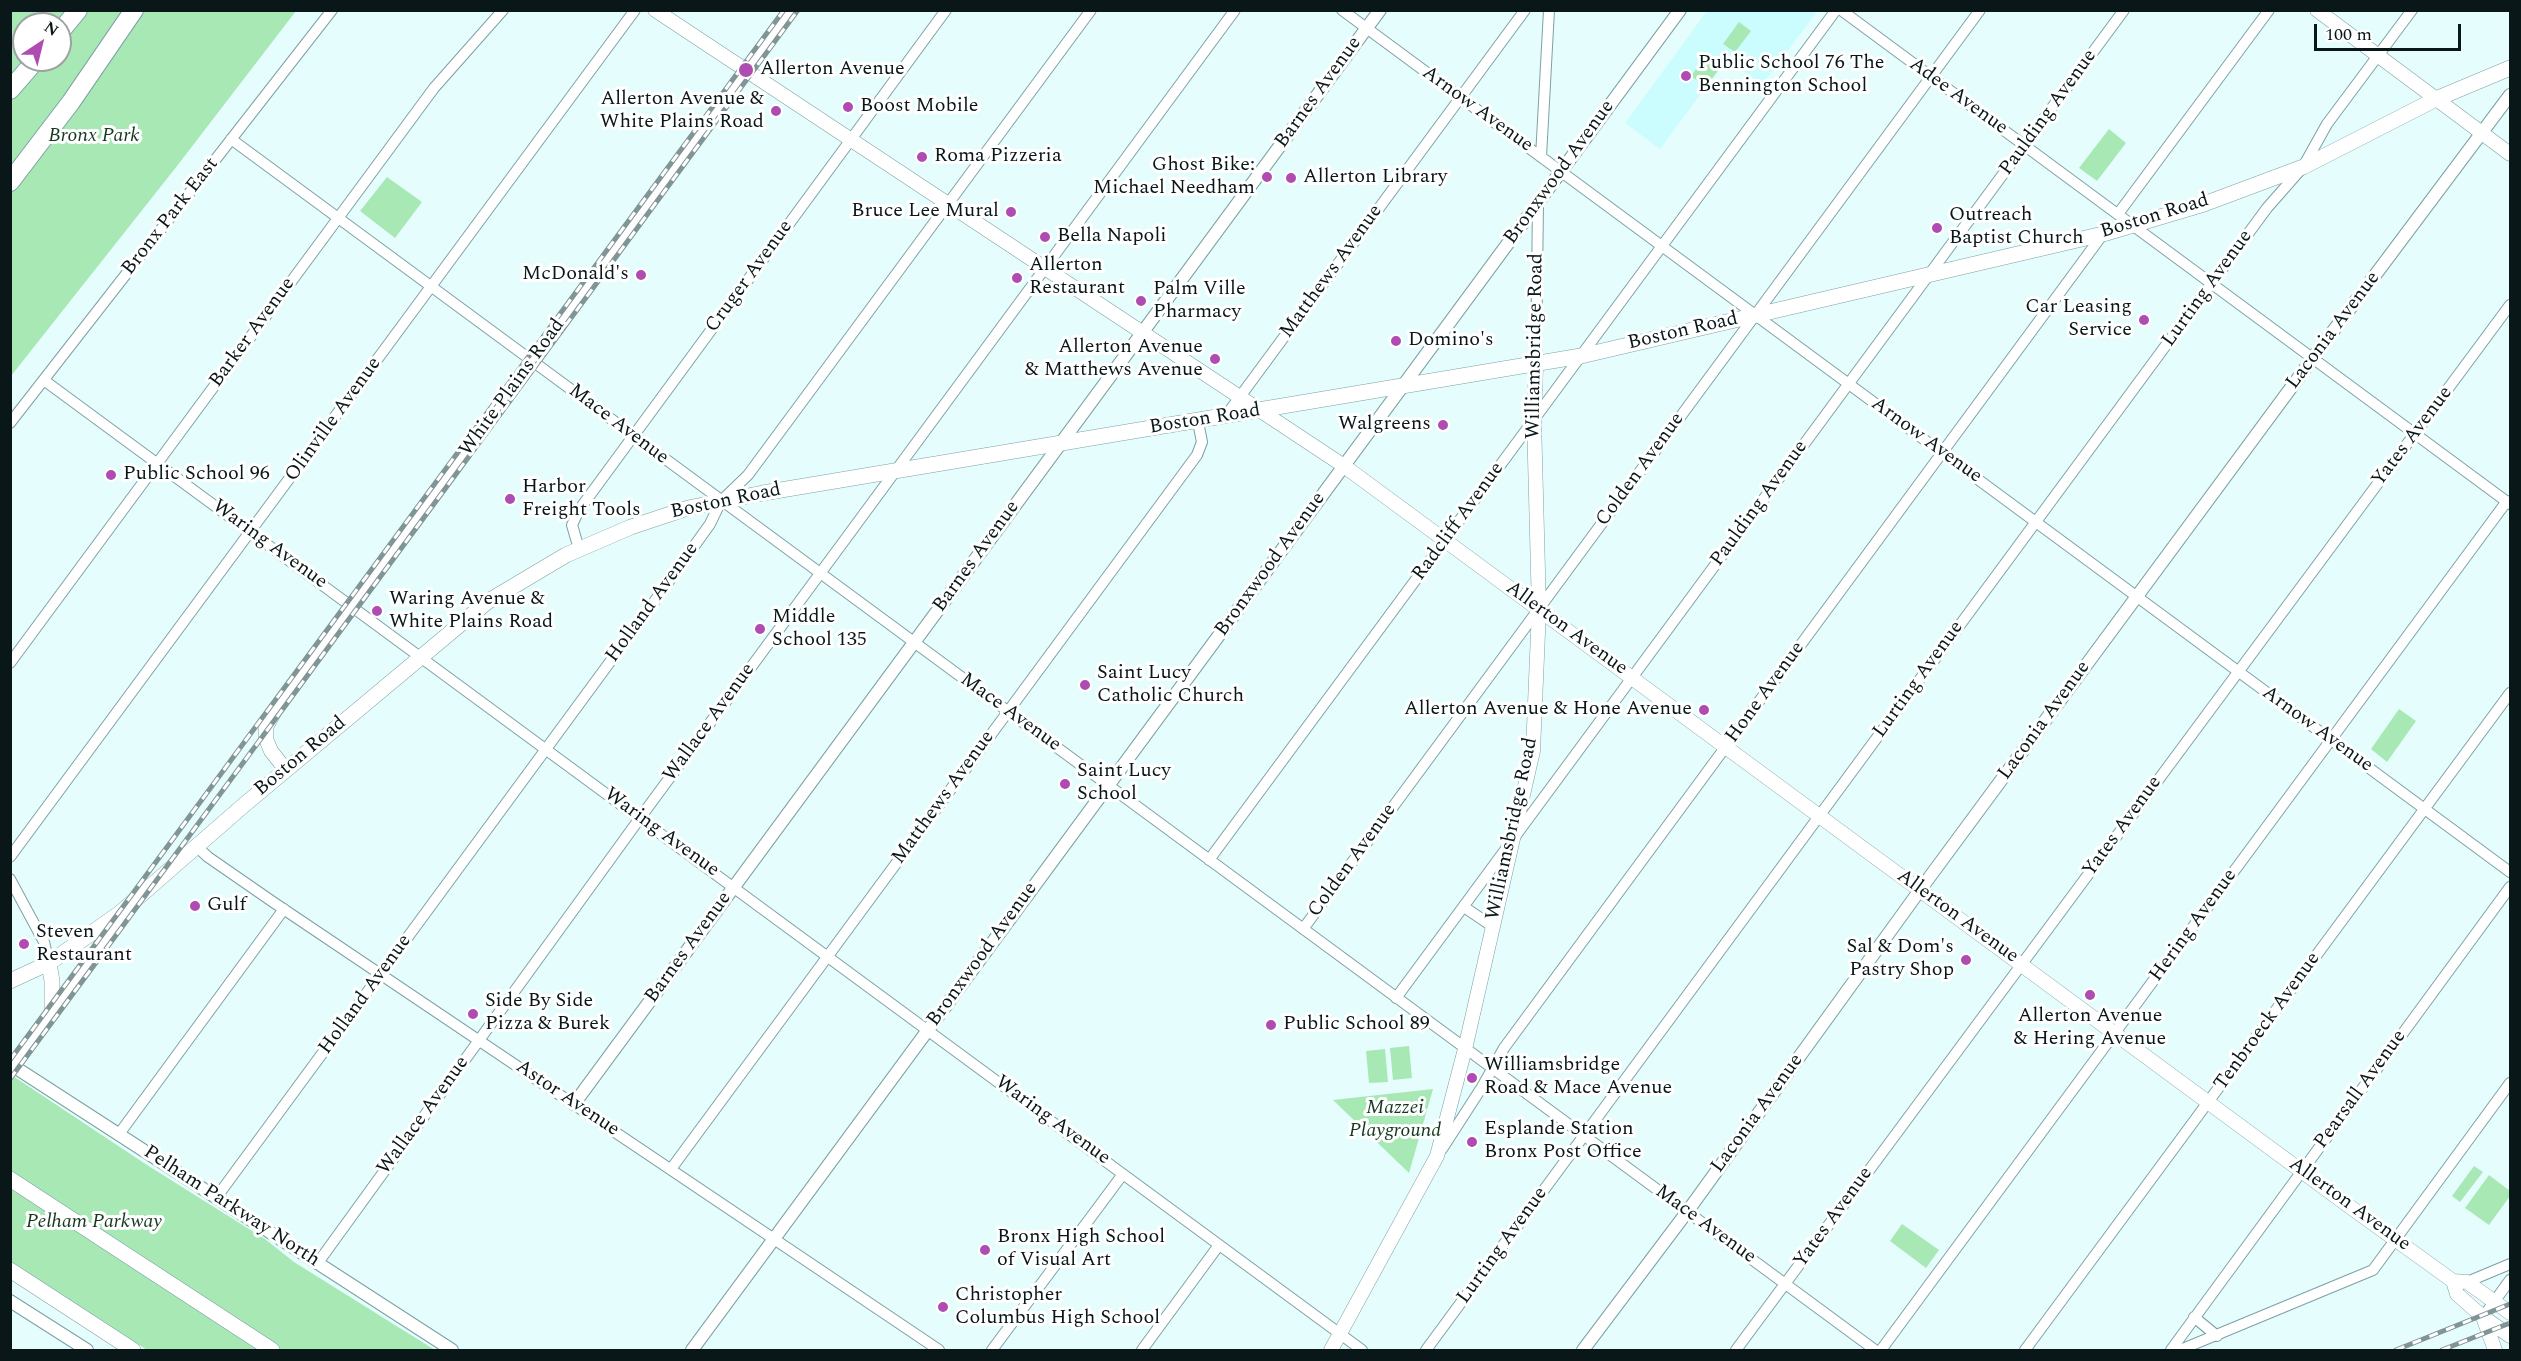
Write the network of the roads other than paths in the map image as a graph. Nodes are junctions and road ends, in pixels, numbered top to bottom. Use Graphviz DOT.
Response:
graph roads {
  1 [pos="134,10"];
  2 [pos="146,10"];
  3 [pos="332,10"];
  4 [pos="504,10"];
  5 [pos="635,10"];
  6 [pos="655,10"];
  7 [pos="791,10"];
  8 [pos="946,10"];
  9 [pos="1091,10"];
  10 [pos="1235,10"];
  11 [pos="1342,10"];
  12 [pos="1380,10"];
  13 [pos="1525,10"];
  14 [pos="1549,10"];
  15 [pos="1680,10"];
  16 [pos="1836,10"];
  17 [pos="1841,10"];
  18 [pos="1980,10"];
  19 [pos="2124,10"];
  20 [pos="2269,10"];
  21 [pos="2317,10"];
  22 [pos="2412,10"];
  23 [pos="1366,29"];
  24 [pos="2379,56"];
  25 [pos="2511,68"];
  26 [pos="747,71"];
  27 [pos="26,72"];
  28 [pos="92,72"];
  29 [pos="1931,77"];
  30 [pos="10,90"];
  31 [pos="2511,95"];
  32 [pos="1460,98"];
  33 [pos="2436,99"];
  34 [pos="2482,134"];
  35 [pos="231,139"];
  36 [pos="851,140"];
  37 [pos="2025,146"];
  38 [pos="2511,154"];
  39 [pos="1541,157"];
  40 [pos="2303,167"];
  41 [pos="1560,172"];
  42 [pos="10,182"];
  43 [pos="1538,202"];
  44 [pos="948,204"];
  45 [pos="2118,214"];
  46 [pos="338,219"];
  47 [pos="2134,226"];
  48 [pos="2103,234"];
  49 [pos="1661,247"];
  50 [pos="1045,268"];
  51 [pos="1930,274"];
  52 [pos="2212,284"];
  53 [pos="432,288"];
  54 [pos="2511,304"];
  55 [pos="1754,316"];
  56 [pos="1142,332"];
  57 [pos="1581,356"];
  58 [pos="2313,358"];
  59 [pos="533,362"];
  60 [pos="1536,365"];
  61 [pos="45,381"];
  62 [pos="1849,384"];
  63 [pos="1403,386"];
  64 [pos="1240,397"];
  65 [pos="1261,411"];
  66 [pos="1225,417"];
  67 [pos="1534,420"];
  68 [pos="1197,422"];
  69 [pos="10,423"];
  70 [pos="2416,434"];
  71 [pos="634,436"];
  72 [pos="1060,444"];
  73 [pos="1942,453"];
  74 [pos="157,464"];
  75 [pos="1344,466"];
  76 [pos="896,471"];
  77 [pos="721,501"];
  78 [pos="2509,503"];
  79 [pos="2036,522"];
  80 [pos="251,532"];
  81 [pos="1445,540"];
  82 [pos="579,549"];
  83 [pos="820,574"];
  84 [pos="2137,597"];
  85 [pos="352,607"];
  86 [pos="1539,609"];
  87 [pos="914,642"];
  88 [pos="420,656"];
  89 [pos="10,663"];
  90 [pos="2238,671"];
  91 [pos="1632,678"];
  92 [pos="2511,693"];
  93 [pos="1008,711"];
  94 [pos="2331,740"];
  95 [pos="1726,747"];
  96 [pos="547,749"];
  97 [pos="286,770"];
  98 [pos="1108,785"];
  99 [pos="2425,809"];
  100 [pos="1820,816"];
  101 [pos="640,818"];
  102 [pos="1512,841"];
  103 [pos="196,846"];
  104 [pos="10,857"];
  105 [pos="1209,860"];
  106 [pos="2511,872"];
  107 [pos="10,879"];
  108 [pos="734,887"];
  109 [pos="2511,887"];
  110 [pos="1920,890"];
  111 [pos="1464,907"];
  112 [pos="284,909"];
  113 [pos="120,913"];
  114 [pos="1492,926"];
  115 [pos="1303,929"];
  116 [pos="828,956"];
  117 [pos="49,963"];
  118 [pos="2021,964"];
  119 [pos="381,975"];
  120 [pos="10,981"];
  121 [pos="1396,998"];
  122 [pos="52,1013"];
  123 [pos="928,1030"];
  124 [pos="2115,1034"];
  125 [pos="479,1041"];
  126 [pos="1465,1049"];
  127 [pos="12,1066"];
  128 [pos="1492,1068"];
  129 [pos="2511,1083"];
  130 [pos="2208,1102"];
  131 [pos="574,1104"];
  132 [pos="119,1134"];
  133 [pos="1584,1136"];
  134 [pos="1437,1156"];
  135 [pos="670,1169"];
  136 [pos="2301,1171"];
  137 [pos="1123,1174"];
  138 [pos="10,1179"];
  139 [pos="216,1198"];
  140 [pos="1687,1212"];
  141 [pos="2395,1239"];
  142 [pos="773,1240"];
  143 [pos="1219,1245"];
  144 [pos="317,1264"];
  145 [pos="2511,1264"];
  146 [pos="10,1270"];
  147 [pos="2453,1281"];
  148 [pos="2468,1282"];
  149 [pos="2510,1282"];
  150 [pos="1785,1284"];
  151 [pos="10,1301"];
  152 [pos="2495,1301"];
  153 [pos="2511,1313"];
  154 [pos="2194,1317"];
  155 [pos="2483,1317"];
  156 [pos="1340,1334"];
  157 [pos="2217,1336"];
  158 [pos="2511,1336"];
  159 [pos="2490,1347"];
  160 [pos="87,1350"];
  161 [pos="134,1350"];
  162 [pos="272,1350"];
  163 [pos="452,1350"];
  164 [pos="692,1350"];
  165 [pos="939,1350"];
  166 [pos="992,1350"];
  167 [pos="1142,1350"];
  168 [pos="1331,1350"];
  169 [pos="1362,1350"];
  170 [pos="1426,1350"];
  171 [pos="1583,1350"];
  172 [pos="1736,1350"];
  173 [pos="1875,1350"];
  174 [pos="1881,1350"];
  175 [pos="2025,1350"];
  176 [pos="2171,1350"];
  177 [pos="2180,1350"];
  1 -- 28 [label="highway"];
  2 -- 28 [label="highway"];
  3 -- 35 [label="street, Bronx Park East"];
  4 -- 46 [label="street, Barker Avenue"];
  5 -- 53 [label="street, Olinville Avenue"];
  6 -- 26 [label="main road, Allerton Avenue"];
  7 -- 26 [label="main road, White Plains Road"];
  8 -- 36 [label="street, Cruger Avenue"];
  9 -- 44 [label="street, Holland Avenue"];
  10 -- 50 [label="street, Wallace Avenue"];
  11 -- 23 [label="street, Arnow Avenue"];
  12 -- 23 [label="street, Barnes Avenue"];
  13 -- 32 [label="street, Matthews Avenue"];
  14 -- 39 [label="street"];
  15 -- 41 [label="street, Bronxwood Avenue"];
  16 -- 49 [label="street, Radcliff Avenue"];
  17 -- 29 [label="street, Adee Avenue"];
  18 -- 29 [label="street, Colden Avenue"];
  19 -- 37 [label="street, Paulding Avenue"];
  20 -- 45 [label="street"];
  21 -- 24 [label="main road"];
  22 -- 24 [label="street, Lurting Avenue"];
  23 -- 32 [label="street, Arnow Avenue"];
  23 -- 56 [label="street, Barnes Avenue"];
  24 -- 33 [label="main road"];
  24 -- 40 [label="street, Lurting Avenue"];
  25 -- 33 [label="main road, Boston Road"];
  26 -- 36 [label="main road, Allerton Avenue"];
  26 -- 59 [label="main road, White Plains Road"];
  27 -- 30 [label="highway"];
  28 -- 42 [label="highway"];
  29 -- 37 [label="street, Adee Avenue"];
  29 -- 55 [label="street, Colden Avenue"];
  31 -- 34 [label="street, Laconia Avenue"];
  32 -- 39 [label="street, Arnow Avenue"];
  32 -- 64 [label="street, Matthews Avenue"];
  33 -- 34 [label="main road"];
  33 -- 40 [label="main road, Boston Road"];
  34 -- 38 [label="main road"];
  34 -- 58 [label="street, Laconia Avenue"];
  35 -- 46 [label="street, Mace Avenue"];
  35 -- 61 [label="street, Bronx Park East"];
  36 -- 44 [label="main road, Allerton Avenue"];
  36 -- 71 [label="street, Cruger Avenue"];
  37 -- 45 [label="street, Adee Avenue"];
  37 -- 51 [label="street, Paulding Avenue"];
  39 -- 41 [label="street, Arnow Avenue"];
  40 -- 47 [label="main road, Boston Road"];
  40 -- 52 [label="street, Lurting Avenue"];
  41 -- 43 [label="street, Bronxwood Avenue"];
  41 -- 49 [label="street, Arnow Avenue"];
  43 -- 60 [label="street, Williamsbridge Road"];
  43 -- 63 [label="street, Bronxwood Avenue"];
  44 -- 50 [label="main road, Allerton Avenue"];
  44 -- 77 [label="street, Holland Avenue"];
  45 -- 47 [label="street, Adee Avenue"];
  46 -- 53 [label="street, Mace Avenue"];
  46 -- 74 [label="street, Barker Avenue"];
  47 -- 48 [label="main road, Boston Road"];
  47 -- 52 [label="street, Adee Avenue"];
  48 -- 51 [label="main road, Boston Road"];
  48 -- 73 [label="street, Hone Avenue"];
  49 -- 55 [label="street, Arnow Avenue"];
  49 -- 57 [label="street, Radcliff Avenue"];
  50 -- 56 [label="main road, Allerton Avenue"];
  50 -- 76 [label="street, Wallace Avenue"];
  51 -- 55 [label="main road, Boston Road"];
  51 -- 62 [label="street, Paulding Avenue"];
  52 -- 58 [label="street, Adee Avenue"];
  52 -- 79 [label="street, Lurting Avenue"];
  53 -- 59 [label="street, Mace Avenue"];
  53 -- 80 [label="street, Olinville Avenue"];
  54 -- 70 [label="street, Yates Avenue"];
  55 -- 57 [label="main road, Boston Road"];
  55 -- 62 [label="street, Arnow Avenue"];
  55 -- 86 [label="street, Colden Avenue"];
  56 -- 64 [label="main road, Allerton Avenue"];
  56 -- 72 [label="street, Barnes Avenue"];
  57 -- 60 [label="main road, Boston Road"];
  57 -- 67 [label="street, Radcliff Avenue"];
  58 -- 70 [label="street, Adee Avenue"];
  58 -- 84 [label="street, Laconia Avenue"];
  59 -- 71 [label="street, Mace Avenue"];
  59 -- 85 [label="main road, White Plains Road"];
  60 -- 63 [label="main road, Boston Road"];
  60 -- 67 [label="main road, Williamsbridge Road"];
  61 -- 69 [label="street, Bronx Park East"];
  61 -- 74 [label="street, Waring Avenue"];
  62 -- 73 [label="street, Arnow Avenue"];
  62 -- 91 [label="street, Paulding Avenue"];
  63 -- 65 [label="main road, Boston Road"];
  63 -- 75 [label="street, Bronxwood Avenue"];
  64 -- 65 [label="main road, Allerton Avenue"];
  64 -- 66 [label="street, Matthews Avenue"];
  65 -- 66 [label="main road, Boston Road"];
  65 -- 75 [label="main road, Allerton Avenue"];
  66 -- 68 [label="main road, Boston Road"];
  67 -- 81 [label="street, Radcliff Avenue"];
  67 -- 86 [label="main road, Williamsbridge Road"];
  68 -- 72 [label="main road, Boston Road"];
  68 -- 93 [label="street, Matthews Avenue"];
  70 -- 78 [label="street, Adee Avenue"];
  70 -- 90 [label="street, Yates Avenue"];
  71 -- 77 [label="street, Mace Avenue"];
  71 -- 82 [label="street, Cruger Avenue"];
  72 -- 76 [label="main road, Boston Road"];
  72 -- 87 [label="street, Barnes Avenue"];
  73 -- 79 [label="street, Arnow Avenue"];
  73 -- 95 [label="street, Hone Avenue"];
  74 -- 80 [label="street, Waring Avenue"];
  74 -- 89 [label="street, Barker Avenue"];
  75 -- 81 [label="main road, Allerton Avenue"];
  75 -- 98 [label="street, Bronxwood Avenue"];
  76 -- 77 [label="main road, Boston Road"];
  76 -- 83 [label="street, Wallace Avenue"];
  77 -- 82 [label="main road, Boston Road"];
  77 -- 83 [label="street, Mace Avenue"];
  77 -- 96 [label="street, Holland Avenue"];
  78 -- 94 [label="street, Hering Avenue"];
  79 -- 84 [label="street, Arnow Avenue"];
  79 -- 100 [label="street, Lurting Avenue"];
  80 -- 85 [label="street, Waring Avenue"];
  80 -- 104 [label="street, Olinville Avenue"];
  81 -- 86 [label="main road, Allerton Avenue"];
  81 -- 105 [label="street, Radcliff Avenue"];
  82 -- 88 [label="main road, Boston Road"];
  83 -- 87 [label="street, Mace Avenue"];
  83 -- 101 [label="street, Wallace Avenue"];
  84 -- 90 [label="street, Arnow Avenue"];
  84 -- 110 [label="street, Laconia Avenue"];
  85 -- 88 [label="street, Waring Avenue"];
  85 -- 97 [label="main road, White Plains Road"];
  86 -- 91 [label="main road, Allerton Avenue"];
  86 -- 102 [label="main road, Williamsbridge Road"];
  86 -- 115 [label="street, Colden Avenue"];
  87 -- 93 [label="street, Mace Avenue"];
  87 -- 108 [label="street, Barnes Avenue"];
  88 -- 96 [label="street, Waring Avenue"];
  88 -- 97 [label="main road, Boston Road"];
  90 -- 94 [label="street, Arnow Avenue"];
  90 -- 118 [label="street, Yates Avenue"];
  91 -- 95 [label="main road, Allerton Avenue"];
  91 -- 102 [label="street, Paulding Avenue"];
  92 -- 99 [label="street, Tenbroeck Avenue"];
  93 -- 98 [label="street, Mace Avenue"];
  93 -- 116 [label="street, Matthews Avenue"];
  94 -- 99 [label="street, Arnow Avenue"];
  94 -- 124 [label="street, Hering Avenue"];
  95 -- 100 [label="main road, Allerton Avenue"];
  95 -- 128 [label="street, Hone Avenue"];
  96 -- 101 [label="street, Waring Avenue"];
  96 -- 119 [label="street, Holland Avenue"];
  97 -- 103 [label="main road, Boston Road"];
  98 -- 105 [label="street, Mace Avenue"];
  98 -- 123 [label="street, Bronxwood Avenue"];
  99 -- 106 [label="street, Arnow Avenue"];
  99 -- 130 [label="street, Tenbroeck Avenue"];
  100 -- 110 [label="main road, Allerton Avenue"];
  100 -- 133 [label="street, Lurting Avenue"];
  101 -- 108 [label="street, Waring Avenue"];
  101 -- 125 [label="street, Wallace Avenue"];
  102 -- 111 [label="street, Paulding Avenue"];
  102 -- 114 [label="main road, Williamsbridge Road"];
  103 -- 112 [label="street, Astor Avenue"];
  103 -- 113 [label="main road, Boston Road"];
  105 -- 115 [label="street, Mace Avenue"];
  107 -- 117 [label="street"];
  108 -- 116 [label="street, Waring Avenue"];
  108 -- 131 [label="street, Barnes Avenue"];
  109 -- 136 [label="street, Pearsall Avenue"];
  110 -- 118 [label="main road, Allerton Avenue"];
  110 -- 140 [label="street, Laconia Avenue"];
  111 -- 114 [label="street"];
  111 -- 121 [label="street, Paulding Avenue"];
  112 -- 119 [label="street, Astor Avenue"];
  112 -- 132 [label="street"];
  113 -- 117 [label="main road, Boston Road"];
  113 -- 122 [label="main road"];
  114 -- 126 [label="main road, Williamsbridge Road"];
  115 -- 121 [label="street, Mace Avenue"];
  116 -- 123 [label="street, Waring Avenue"];
  116 -- 135 [label="street, Matthews Avenue"];
  117 -- 120 [label="main road, Boston Road"];
  117 -- 122 [label="main road"];
  118 -- 124 [label="main road, Allerton Avenue"];
  118 -- 150 [label="street, Yates Avenue"];
  119 -- 125 [label="street, Astor Avenue"];
  119 -- 139 [label="street, Holland Avenue"];
  121 -- 126 [label="street, Mace Avenue"];
  122 -- 127 [label="main road"];
  123 -- 137 [label="street, Waring Avenue"];
  123 -- 142 [label="street, Bronxwood Avenue"];
  124 -- 130 [label="main road, Allerton Avenue"];
  124 -- 174 [label="street, Hering Avenue"];
  125 -- 131 [label="street, Astor Avenue"];
  125 -- 144 [label="street, Wallace Avenue"];
  126 -- 128 [label="street, Mace Avenue"];
  126 -- 134 [label="main road, Williamsbridge Road"];
  127 -- 132 [label="street, Pelham Parkway North"];
  128 -- 133 [label="street, Mace Avenue"];
  128 -- 134 [label="street, Hone Avenue"];
  129 -- 141 [label="street"];
  130 -- 136 [label="main road, Allerton Avenue"];
  130 -- 175 [label="street, Tenbroeck Avenue"];
  131 -- 135 [label="street, Astor Avenue"];
  132 -- 139 [label="street, Pelham Parkway North"];
  133 -- 140 [label="street, Mace Avenue"];
  133 -- 170 [label="street, Lurting Avenue"];
  134 -- 156 [label="main road, Williamsbridge Road"];
  135 -- 142 [label="street, Astor Avenue"];
  136 -- 141 [label="main road, Allerton Avenue"];
  136 -- 154 [label="street, Pearsall Avenue"];
  137 -- 143 [label="street, Waring Avenue"];
  137 -- 166 [label="street"];
  138 -- 162 [label="main road"];
  139 -- 144 [label="street, Pelham Parkway North"];
  140 -- 150 [label="street, Mace Avenue"];
  140 -- 171 [label="street, Laconia Avenue"];
  141 -- 147 [label="main road, Allerton Avenue"];
  141 -- 157 [label="street"];
  142 -- 164 [label="street, Bronxwood Avenue"];
  142 -- 165 [label="street, Astor Avenue"];
  143 -- 156 [label="street, Waring Avenue"];
  143 -- 167 [label="street"];
  144 -- 163 [label="street, Pelham Parkway North"];
  145 -- 148 [label="street"];
  146 -- 161 [label="main road"];
  147 -- 148 [label="main road"];
  147 -- 155 [label="main road, Allerton Avenue"];
  148 -- 152 [label="main road"];
  149 -- 152 [label="street"];
  150 -- 172 [label="street, Yates Avenue"];
  150 -- 173 [label="street, Mace Avenue"];
  151 -- 160 [label="street"];
  152 -- 153 [label="main road"];
  152 -- 155 [label="street"];
  154 -- 157 [label="street"];
  154 -- 176 [label="street, Pearsall Avenue"];
  155 -- 158 [label="main road, Allerton Avenue"];
  155 -- 159 [label="main road"];
  156 -- 168 [label="main road, Williamsbridge Road"];
  156 -- 169 [label="street, Waring Avenue"];
  157 -- 177 [label="street"];
}
